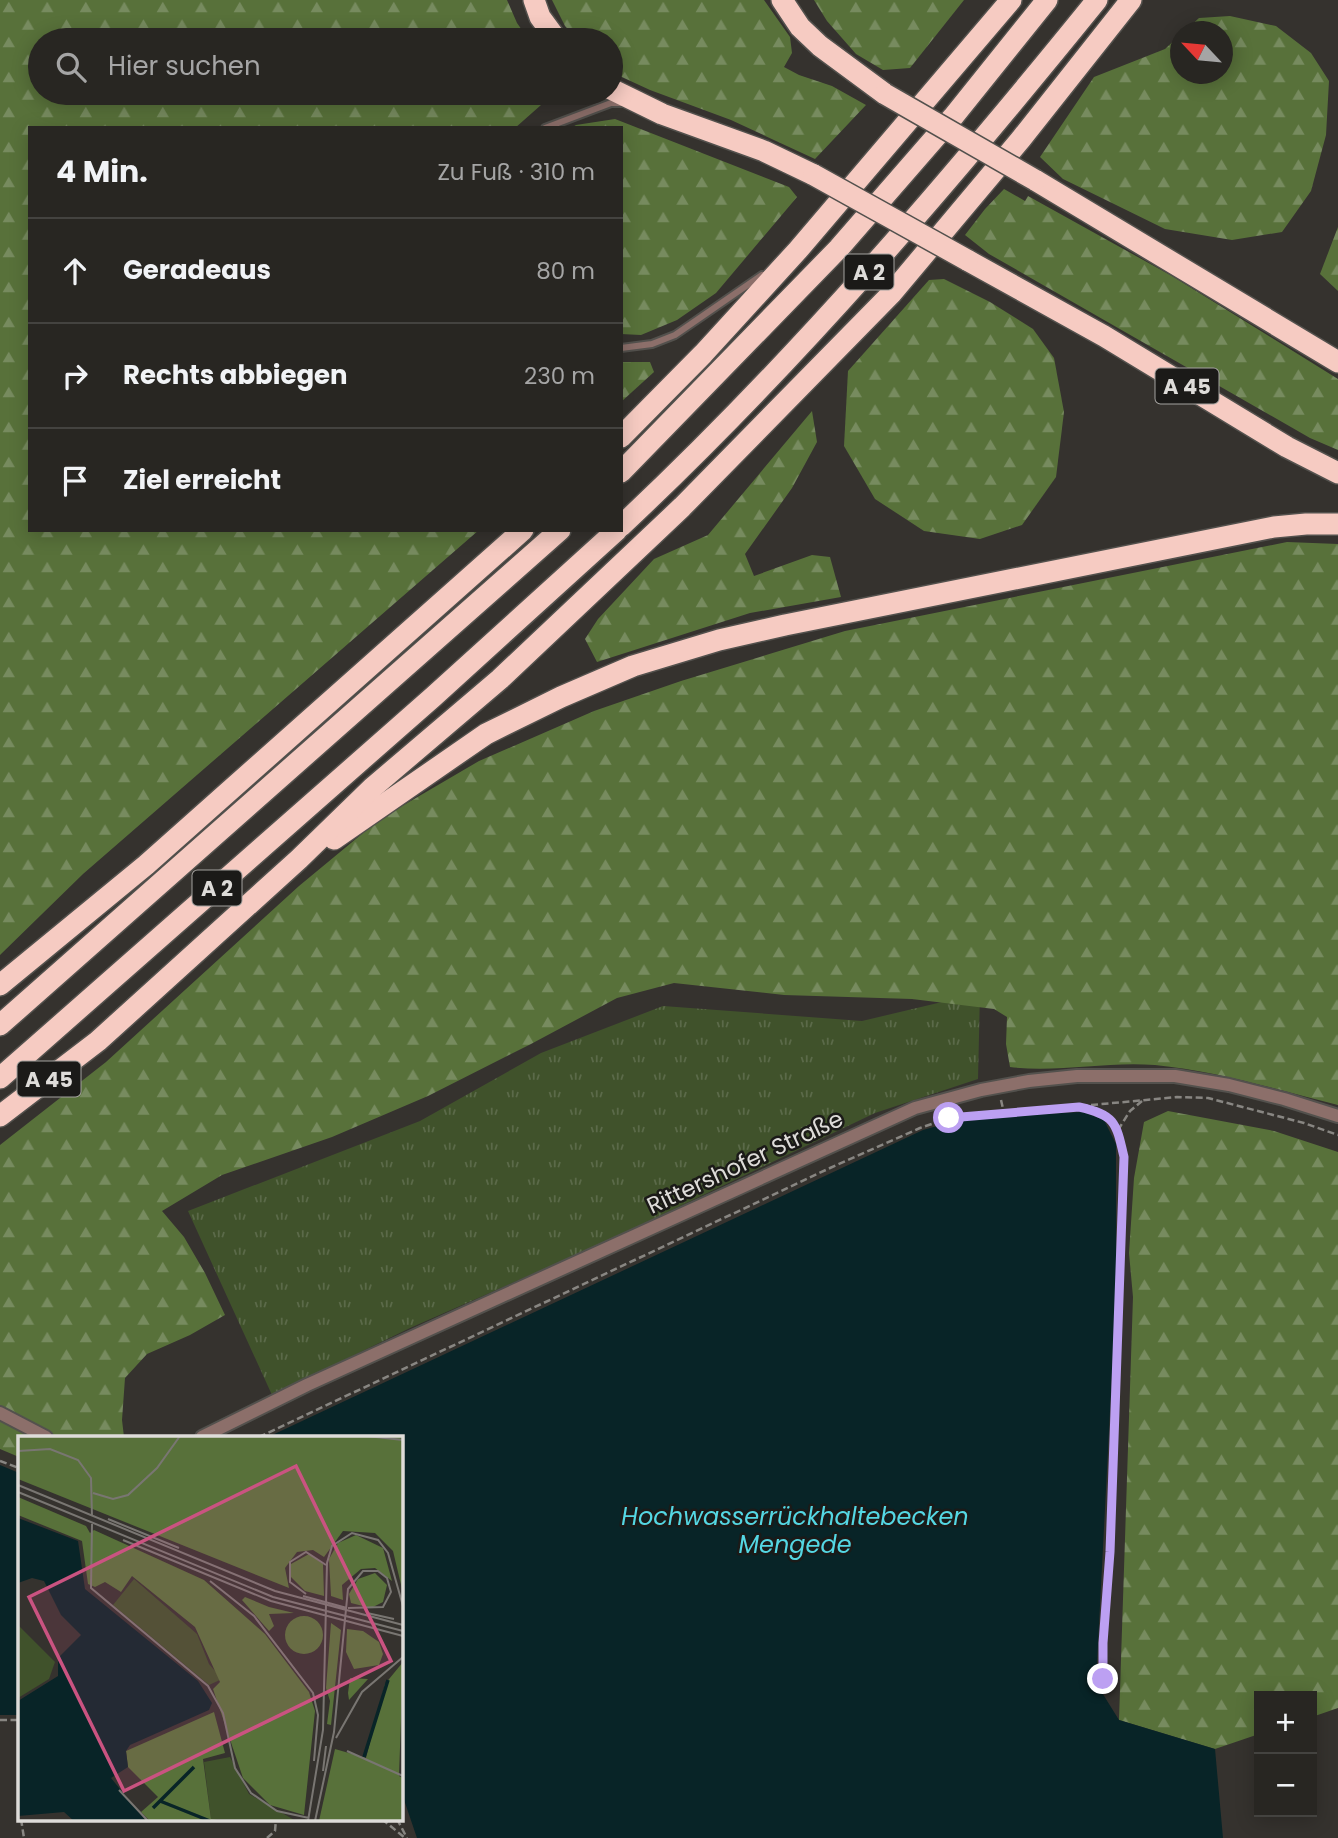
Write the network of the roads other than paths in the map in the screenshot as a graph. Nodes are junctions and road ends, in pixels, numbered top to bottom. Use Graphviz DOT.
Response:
graph roads {
  1 [pos="534,0"];
  2 [pos="782,0"];
  3 [pos="994,0"];
  4 [pos="1011,0"];
  5 [pos="1047,0"];
  6 [pos="1097,0"];
  7 [pos="1131,0"];
  8 [pos="548,28"];
  9 [pos="623,95"];
  10 [pos="928,99"];
  11 [pos="623,103"];
  12 [pos="638,103"];
  13 [pos="606,105"];
  14 [pos="550,126"];
  15 [pos="798,250"];
  16 [pos="623,348"];
  17 [pos="1338,362"];
  18 [pos="623,435"];
  19 [pos="623,470"];
  20 [pos="1338,473"];
  21 [pos="623,524"];
  22 [pos="1338,524"];
  23 [pos="521,532"];
  24 [pos="559,532"];
  25 [pos="615,532"];
  26 [pos="299,859"];
  27 [pos="0,985"];
  28 [pos="0,1025"];
  29 [pos="0,1078"];
  30 [pos="0,1116"];
  31 [pos="1338,1116"];
  32 [pos="0,1413"];
  33 [pos="44,1436"];
  34 [pos="204,1436"];
  1 -- 8 [label="highway"];
  2 -- 17 [label="highway, bridge"];
  3 -- 10 [label="highway"];
  4 -- 10 [label="highway"];
  5 -- 19 [label="highway, A 2"];
  6 -- 21 [label="highway, A 2"];
  7 -- 26 [label="highway"];
  9 -- 12 [label="highway"];
  10 -- 15 [label="highway"];
  11 -- 12 [label="lane"];
  12 -- 20 [label="highway, A 45, bridge"];
  13 -- 14 [label="lane"];
  15 -- 16 [label="lane"];
  15 -- 18 [label="highway"];
  22 -- 26 [label="highway"];
  23 -- 27 [label="highway"];
  24 -- 28 [label="highway, A 2"];
  25 -- 29 [label="highway, A 2"];
  26 -- 30 [label="highway, A 45"];
  31 -- 34 [label="street, Rittershofer Straße"];
  32 -- 33 [label="street"];
}
